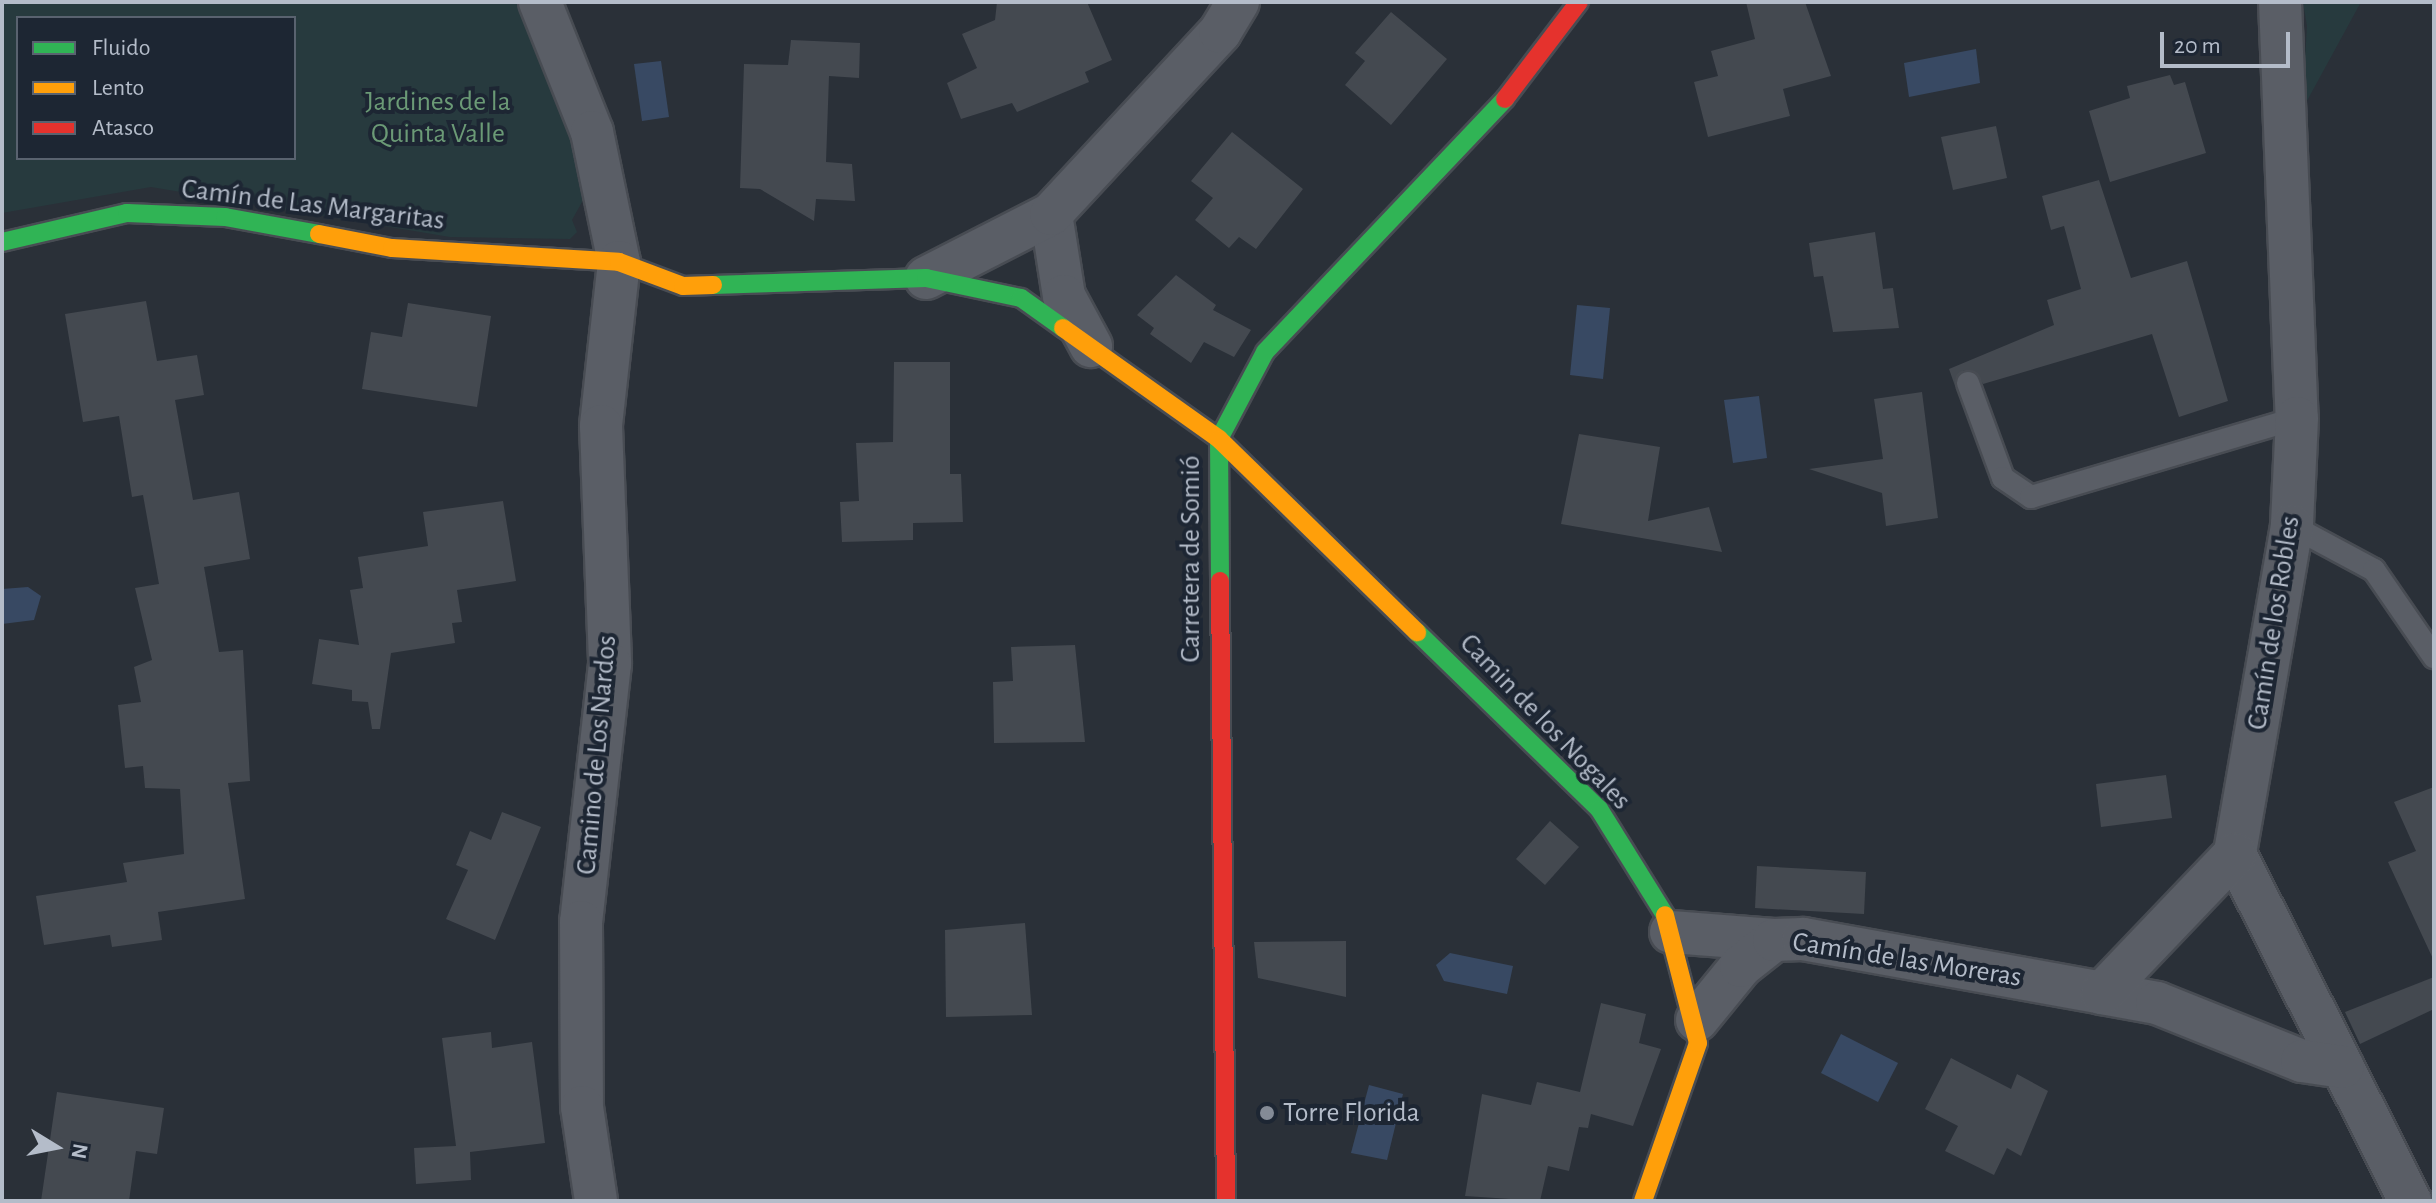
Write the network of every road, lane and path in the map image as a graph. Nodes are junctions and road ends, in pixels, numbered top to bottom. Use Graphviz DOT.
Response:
graph roads {
  1 [pos="540,2"];
  2 [pos="1238,2"];
  3 [pos="1579,2"];
  4 [pos="2280,2"];
  5 [pos="1051,214"];
  6 [pos="2,242"];
  7 [pos="619,262"];
  8 [pos="926,278"];
  9 [pos="1091,346"];
  10 [pos="1968,383"];
  11 [pos="2297,418"];
  12 [pos="1219,439"];
  13 [pos="2292,526"];
  14 [pos="2434,657"];
  15 [pos="2235,854"];
  16 [pos="1671,932"];
  17 [pos="1774,940"];
  18 [pos="2102,993"];
  19 [pos="1697,1020"];
  20 [pos="2343,1067"];
  21 [pos="596,1201"];
  22 [pos="1226,1201"];
  23 [pos="1643,1201"];
  24 [pos="2410,1201"];
  1 -- 7 [label="street, Camino de Los Nardos"];
  2 -- 5 [label="street"];
  3 -- 12 [label="street, Carretera de Somió"];
  4 -- 11 [label="street, Camín de los Robles"];
  5 -- 8 [label="street"];
  5 -- 9 [label="street"];
  6 -- 7 [label="street, Camín de Las Margaritas"];
  7 -- 8 [label="street, Camín de Las Margaritas"];
  7 -- 21 [label="street, Camino de Los Nardos"];
  8 -- 9 [label="street, Camin de los Nogales"];
  9 -- 12 [label="street, Camin de los Nogales"];
  10 -- 11 [label="lane"];
  11 -- 13 [label="street, Camín de los Robles"];
  12 -- 16 [label="street, Camin de los Nogales"];
  12 -- 22 [label="street, Carretera de Somió"];
  13 -- 14 [label="lane"];
  13 -- 15 [label="street, Camín de los Robles"];
  15 -- 18 [label="street"];
  15 -- 20 [label="street"];
  16 -- 17 [label="street"];
  16 -- 19 [label="street, Camin de los Nogales"];
  17 -- 18 [label="street, Camín de las Moreras"];
  17 -- 19 [label="street, Camín de las Moreras"];
  18 -- 20 [label="street, Camín de las Moreras"];
  19 -- 23 [label="street, Camin de los Nogales"];
  20 -- 24 [label="street"];
}
